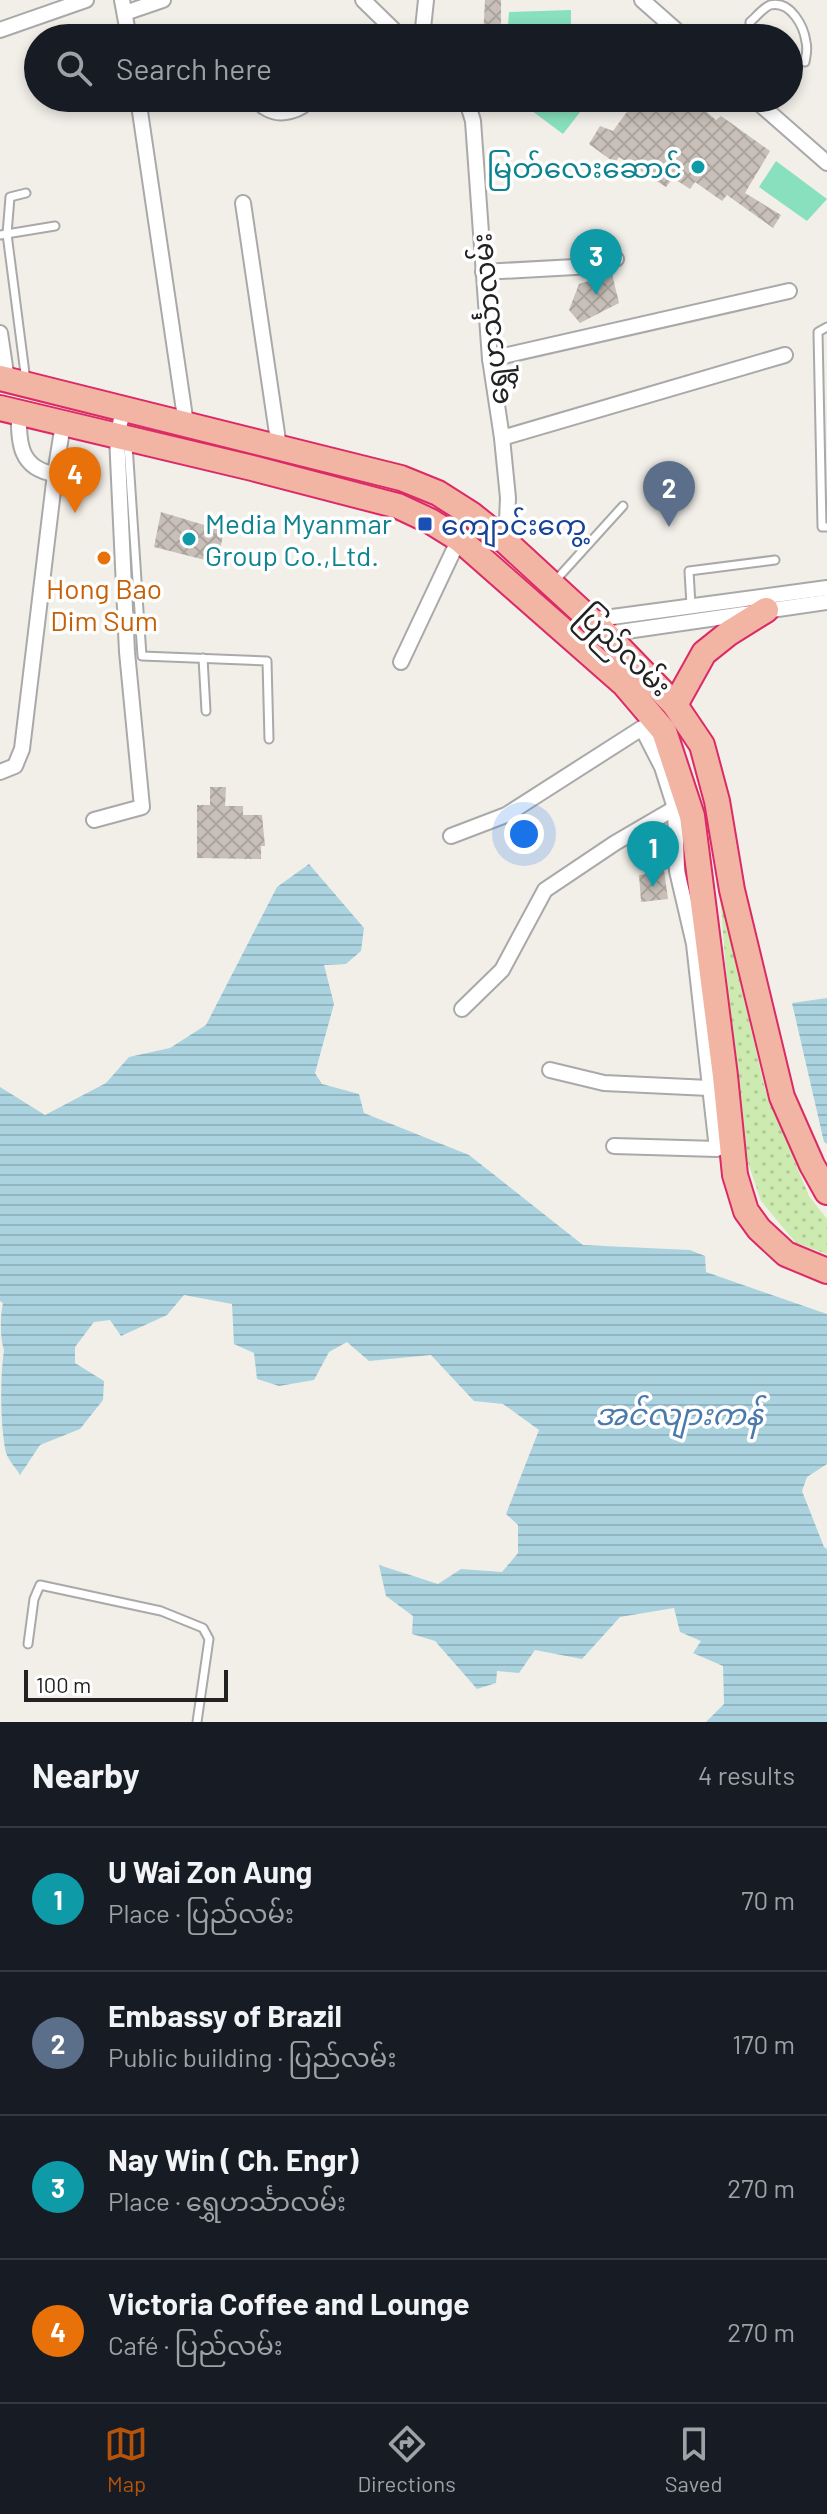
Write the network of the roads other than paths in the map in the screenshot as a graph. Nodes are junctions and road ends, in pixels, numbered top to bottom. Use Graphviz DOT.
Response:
graph roads {
  1 [pos="86,0"];
  2 [pos="163,0"];
  3 [pos="363,0"];
  4 [pos="426,0"];
  5 [pos="642,0"];
  6 [pos="774,2"];
  7 [pos="124,6"];
  8 [pos="388,24"];
  9 [pos="423,24"];
  10 [pos="669,24"];
  11 [pos="750,24"];
  12 [pos="800,24"];
  13 [pos="0,30"];
  14 [pos="803,32"];
  15 [pos="805,62"];
  16 [pos="140,112"];
  17 [pos="470,112"];
  18 [pos="769,112"];
  19 [pos="827,163"];
  20 [pos="26,193"];
  21 [pos="243,203"];
  22 [pos="55,226"];
  23 [pos="3,235"];
  24 [pos="616,259"];
  25 [pos="483,272"];
  26 [pos="789,291"];
  27 [pos="827,327"];
  28 [pos="0,333"];
  29 [pos="785,355"];
  30 [pos="490,359"];
  31 [pos="11,381"];
  32 [pos="124,407"];
  33 [pos="6,409"];
  34 [pos="63,424"];
  35 [pos="186,424"];
  36 [pos="122,437"];
  37 [pos="502,438"];
  38 [pos="824,445"];
  39 [pos="279,447"];
  40 [pos="55,474"];
  41 [pos="623,506"];
  42 [pos="827,527"];
  43 [pos="459,539"];
  44 [pos="506,542"];
  45 [pos="775,560"];
  46 [pos="552,584"];
  47 [pos="827,588"];
  48 [pos="827,602"];
  49 [pos="691,605"];
  50 [pos="766,610"];
  51 [pos="598,627"];
  52 [pos="589,653"];
  53 [pos="203,658"];
  54 [pos="401,662"];
  55 [pos="675,705"];
  56 [pos="206,711"];
  57 [pos="269,739"];
  58 [pos="0,772"];
  59 [pos="675,808"];
  60 [pos="94,820"];
  61 [pos="451,836"];
  62 [pos="462,1009"];
  63 [pos="550,1070"];
  64 [pos="717,1082"];
  65 [pos="614,1146"];
  66 [pos="827,1192"];
  67 [pos="827,1271"];
  68 [pos="28,1644"];
  69 [pos="197,1722"];
  1 -- 13 [label="street"];
  2 -- 7 [label="street"];
  3 -- 8 [label="street"];
  4 -- 9 [label="street"];
  5 -- 10 [label="street"];
  6 -- 11 [label="lane"];
  6 -- 12 [label="lane"];
  14 -- 15 [label="lane"];
  16 -- 35 [label="street"];
  17 -- 25 [label="street, ရွှေဟင်္သာလမ်း"];
  18 -- 19 [label="street"];
  20 -- 23 [label="lane"];
  21 -- 39 [label="street"];
  22 -- 23 [label="lane"];
  23 -- 31 [label="lane"];
  24 -- 25 [label="street"];
  25 -- 30 [label="street, ရွှေဟင်္သာလမ်း"];
  26 -- 30 [label="street"];
  27 -- 38 [label="lane"];
  28 -- 31 [label="street"];
  29 -- 37 [label="street"];
  30 -- 37 [label="street, ရွှေဟင်္သာလမ်း"];
  31 -- 32 [label="highway, ပြည်လမ်း"];
  31 -- 33 [label="highway"];
  32 -- 35 [label="highway, ပြည်လမ်း"];
  32 -- 36 [label="street"];
  33 -- 34 [label="highway, ပြည်လမ်း"];
  33 -- 40 [label="street"];
  34 -- 36 [label="highway, ပြည်လမ်း"];
  34 -- 40 [label="street"];
  35 -- 39 [label="highway, ပြည်လမ်း"];
  36 -- 43 [label="highway, ပြည်လမ်း"];
  36 -- 53 [label="lane"];
  36 -- 60 [label="street"];
  37 -- 44 [label="street, ရွှေဟင်္သာလမ်း"];
  38 -- 42 [label="lane"];
  39 -- 44 [label="highway, ပြည်လမ်း"];
  40 -- 58 [label="street"];
  41 -- 46 [label="lane"];
  43 -- 52 [label="highway, ပြည်လမ်း"];
  43 -- 54 [label="street"];
  44 -- 46 [label="highway, ပြည်လမ်း"];
  45 -- 49 [label="lane"];
  46 -- 51 [label="highway, ပြည်လမ်း"];
  47 -- 49 [label="street"];
  48 -- 50 [label="street"];
  49 -- 51 [label="street"];
  50 -- 51 [label="street"];
  50 -- 55 [label="highway"];
  51 -- 52 [label="highway"];
  51 -- 55 [label="highway, ပြည်လမ်း"];
  52 -- 64 [label="highway, ပြည်လမ်း"];
  53 -- 56 [label="lane"];
  53 -- 57 [label="lane"];
  55 -- 66 [label="highway, ပြည်လမ်း"];
  59 -- 61 [label="street"];
  59 -- 62 [label="street"];
  59 -- 64 [label="street"];
  63 -- 64 [label="street"];
  64 -- 65 [label="street"];
  64 -- 67 [label="highway, ပြည်လမ်း"];
  68 -- 69 [label="lane"];
}
